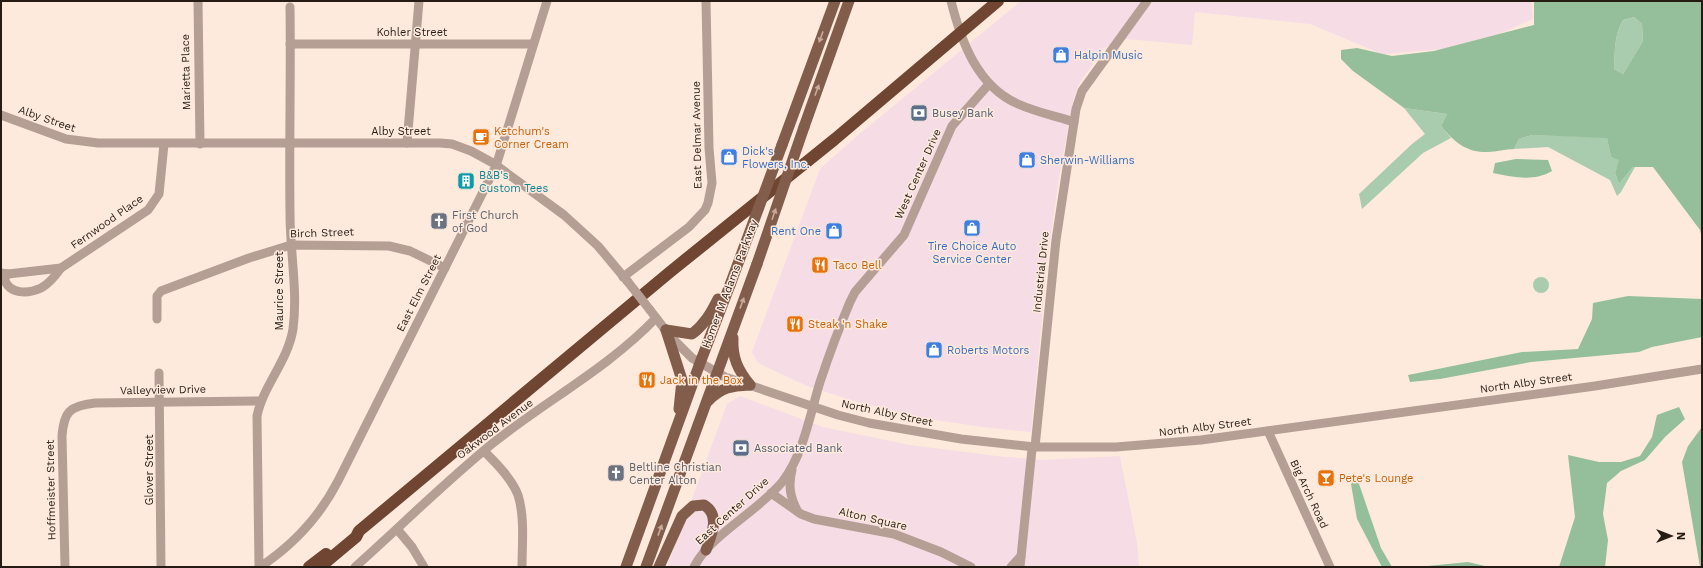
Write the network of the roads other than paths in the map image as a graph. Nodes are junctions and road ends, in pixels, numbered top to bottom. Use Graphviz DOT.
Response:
graph roads {
  1 [pos="198,1"];
  2 [pos="419,1"];
  3 [pos="547,1"];
  4 [pos="706,1"];
  5 [pos="835,1"];
  6 [pos="849,1"];
  7 [pos="951,1"];
  8 [pos="998,1"];
  9 [pos="1147,1"];
  10 [pos="290,7"];
  11 [pos="960,32"];
  12 [pos="290,44"];
  13 [pos="415,44"];
  14 [pos="533,44"];
  15 [pos="989,84"];
  16 [pos="1,115"];
  17 [pos="1074,122"];
  18 [pos="407,143"];
  19 [pos="164,144"];
  20 [pos="200,144"];
  21 [pos="291,144"];
  22 [pos="496,166"];
  23 [pos="291,245"];
  24 [pos="741,256"];
  25 [pos="61,268"];
  26 [pos="445,268"];
  27 [pos="4,273"];
  28 [pos="625,280"];
  29 [pos="656,318"];
  30 [pos="157,319"];
  31 [pos="733,329"];
  32 [pos="666,330"];
  33 [pos="700,363"];
  34 [pos="1702,369"];
  35 [pos="159,373"];
  36 [pos="716,373"];
  37 [pos="750,385"];
  38 [pos="261,401"];
  39 [pos="160,402"];
  40 [pos="706,402"];
  41 [pos="813,406"];
  42 [pos="68,413"];
  43 [pos="675,430"];
  44 [pos="1268,431"];
  45 [pos="1035,447"];
  46 [pos="484,451"];
  47 [pos="793,463"];
  48 [pos="771,493"];
  49 [pos="798,512"];
  50 [pos="397,529"];
  51 [pos="359,531"];
  52 [pos="706,550"];
  53 [pos="1021,556"];
  54 [pos="65,567"];
  55 [pos="161,567"];
  56 [pos="259,567"];
  57 [pos="309,567"];
  58 [pos="320,567"];
  59 [pos="355,567"];
  60 [pos="424,567"];
  61 [pos="522,567"];
  62 [pos="626,567"];
  63 [pos="646,567"];
  64 [pos="659,567"];
  65 [pos="694,567"];
  66 [pos="971,567"];
  67 [pos="1011,567"];
  68 [pos="1020,567"];
  69 [pos="1330,567"];
  1 -- 20 [label="street, Marietta Place"];
  2 -- 13 [label="street"];
  3 -- 14 [label="street, East Elm Street"];
  4 -- 28 [label="street, East Delmar Avenue"];
  5 -- 24 [label="main road, Homer M Adams Parkway, one-way, bridge"];
  31 -- 6 [label="main road, Homer M Adams Parkway, one-way, bridge"];
  7 -- 11 [label="street"];
  8 -- 11 [label="highway"];
  9 -- 17 [label="street, Industrial Drive"];
  10 -- 12 [label="street, Maurice Street"];
  11 -- 15 [label="street"];
  11 -- 51 [label="highway"];
  12 -- 13 [label="street, Kohler Street"];
  12 -- 21 [label="street, Maurice Street"];
  13 -- 14 [label="street, Kohler Street"];
  13 -- 18 [label="street"];
  14 -- 22 [label="street, East Elm Street"];
  15 -- 17 [label="street"];
  15 -- 41 [label="street, West Center Drive"];
  16 -- 19 [label="street, Alby Street"];
  17 -- 45 [label="street, Industrial Drive"];
  18 -- 21 [label="street, Alby Street"];
  18 -- 22 [label="street, Alby Street"];
  19 -- 20 [label="street, Alby Street"];
  19 -- 25 [label="street, Fernwood Place"];
  20 -- 21 [label="street, Alby Street"];
  21 -- 23 [label="street, Maurice Street"];
  22 -- 26 [label="street, East Elm Street"];
  22 -- 28 [label="street, Alby Street"];
  23 -- 26 [label="street, Birch Street"];
  23 -- 30 [label="street, Birch Street"];
  23 -- 38 [label="street, Maurice Street"];
  24 -- 32 [label="main road"];
  24 -- 33 [label="main road, Homer M Adams Parkway, bridge"];
  25 -- 27 [label="street"];
  25 -- 27 [label="street"];
  26 -- 56 [label="street, East Elm Street"];
  28 -- 29 [label="street, Alby Street, bridge"];
  29 -- 32 [label="street, Alby Street"];
  29 -- 46 [label="street, Oakwood Avenue"];
  31 -- 36 [label="main road, Homer M Adams Parkway"];
  31 -- 37 [label="main road"];
  32 -- 33 [label="street, Alby Street"];
  32 -- 43 [label="main road"];
  33 -- 36 [label="street, Alby Street"];
  33 -- 43 [label="main road, Homer M Adams Parkway"];
  34 -- 44 [label="street, North Alby Street"];
  35 -- 39 [label="street, Glover Street"];
  36 -- 37 [label="street, North Alby Street"];
  36 -- 40 [label="main road, Homer M Adams Parkway"];
  37 -- 40 [label="main road"];
  37 -- 41 [label="street, North Alby Street"];
  38 -- 39 [label="street, Valleyview Drive"];
  38 -- 56 [label="street, Maurice Street"];
  39 -- 42 [label="street, Valleyview Drive"];
  39 -- 55 [label="street, Glover Street"];
  63 -- 40 [label="main road, Homer M Adams Parkway, one-way"];
  41 -- 45 [label="street, North Alby Street"];
  41 -- 47 [label="street, East Center Drive"];
  42 -- 54 [label="street, Hoffmeister Street"];
  43 -- 62 [label="main road, Homer M Adams Parkway"];
  44 -- 45 [label="street, North Alby Street"];
  44 -- 69 [label="street, Big Arch Road"];
  45 -- 53 [label="street, Industrial Drive"];
  46 -- 50 [label="street, Oakwood Avenue"];
  46 -- 61 [label="street"];
  47 -- 48 [label="street, East Center Drive"];
  47 -- 49 [label="street"];
  48 -- 49 [label="street, Alton Square"];
  48 -- 52 [label="street, East Center Drive"];
  49 -- 66 [label="street, Alton Square"];
  50 -- 59 [label="street, Oakwood Avenue"];
  50 -- 60 [label="street"];
  51 -- 57 [label="highway"];
  51 -- 58 [label="highway"];
  52 -- 64 [label="main road"];
  52 -- 65 [label="street, East Center Drive"];
  53 -- 67 [label="street"];
  53 -- 68 [label="street, Industrial Drive"];
}
